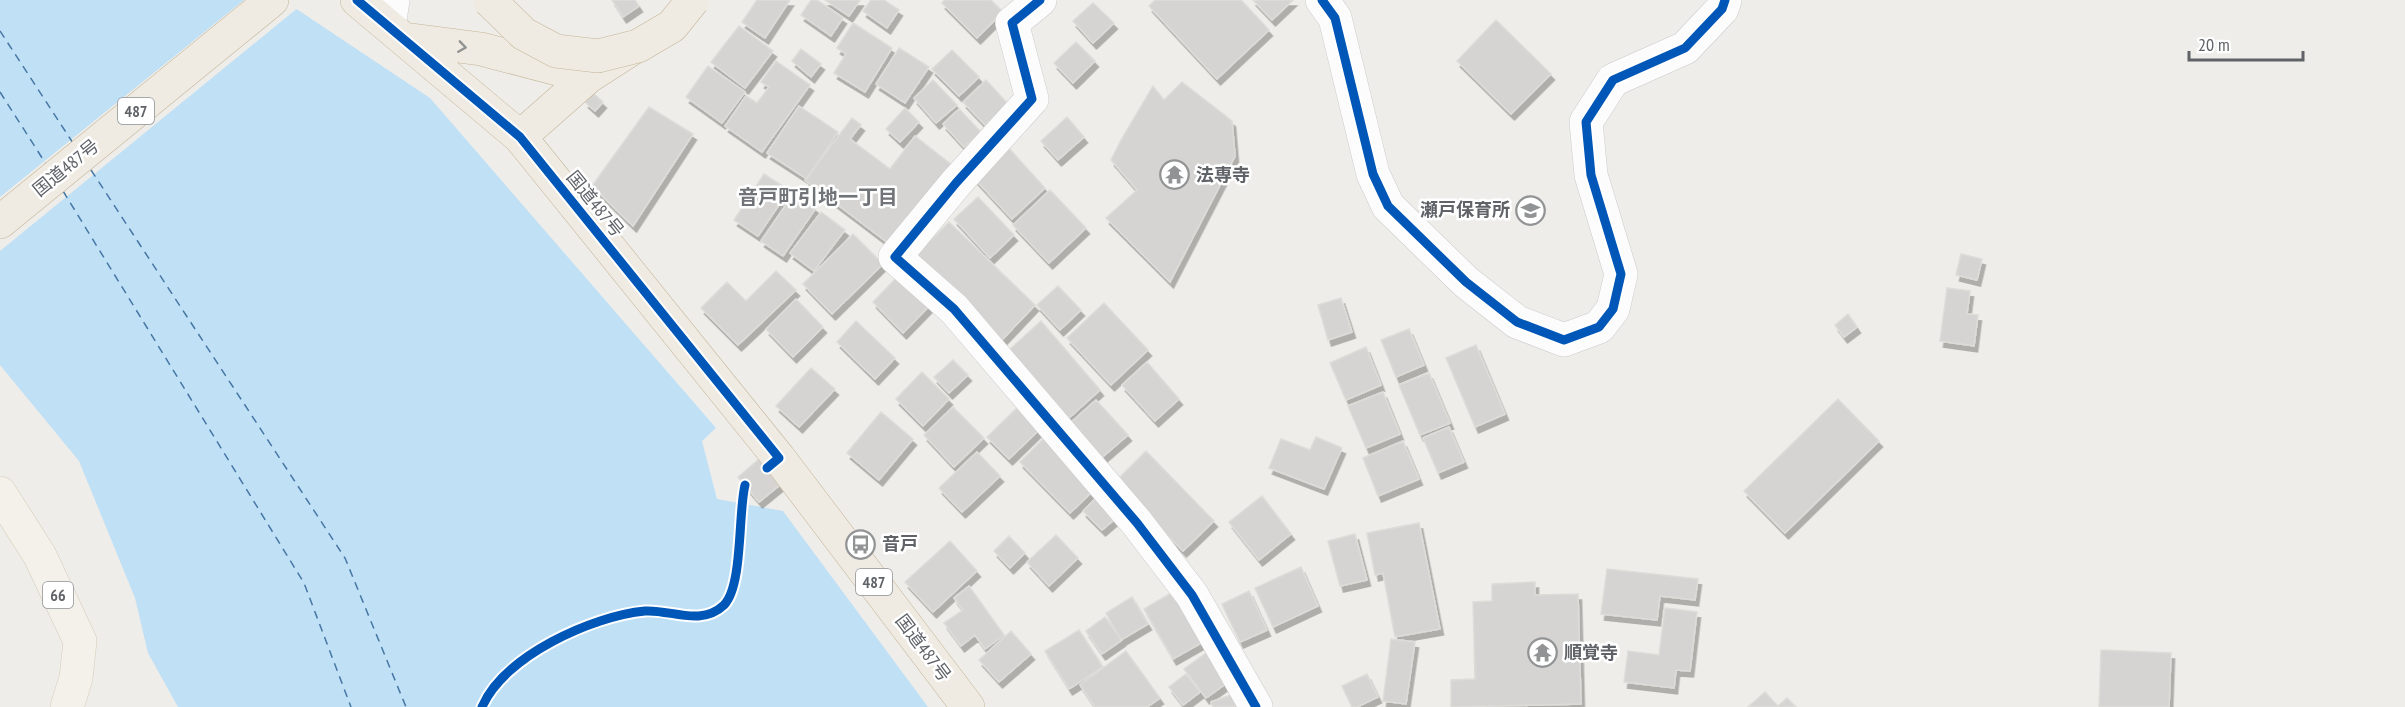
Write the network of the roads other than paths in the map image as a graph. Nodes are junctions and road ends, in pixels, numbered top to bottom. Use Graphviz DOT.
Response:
graph roads {
  1 [pos="272,0"];
  2 [pos="357,0"];
  3 [pos="489,0"];
  4 [pos="682,0"];
  5 [pos="693,0"];
  6 [pos="1040,0"];
  7 [pos="1322,0"];
  8 [pos="1725,0"];
  9 [pos="395,21"];
  10 [pos="588,77"];
  11 [pos="520,137"];
  12 [pos="0,222"];
  13 [pos="0,493"];
  14 [pos="67,707"];
  15 [pos="968,707"];
  16 [pos="1256,707"];
  1 -- 12 [label="highway, 国道487号 / 487"];
  2 -- 9 [label="highway, 国道487号 / 487"];
  3 -- 5 [label="highway, bridge"];
  4 -- 10 [label="highway"];
  6 -- 16 [label="street"];
  7 -- 8 [label="street"];
  9 -- 10 [label="highway, one-way"];
  9 -- 11 [label="highway, 国道487号 / 487"];
  10 -- 11 [label="highway"];
  11 -- 15 [label="highway, 国道487号 / 487"];
  13 -- 14 [label="main road, 66"];
}
